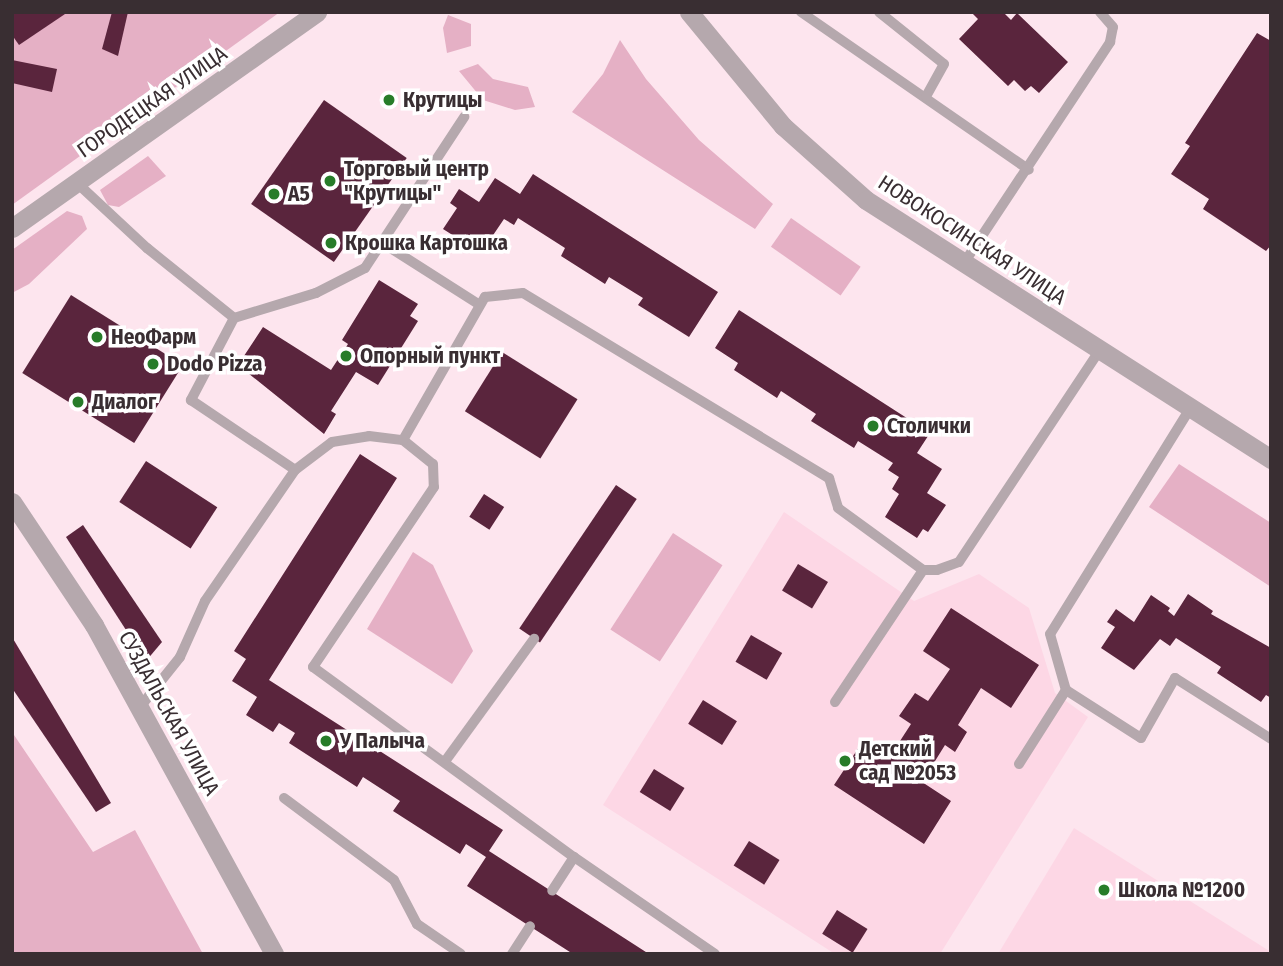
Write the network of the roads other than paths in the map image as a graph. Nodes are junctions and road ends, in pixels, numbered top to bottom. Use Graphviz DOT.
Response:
graph roads {
  1 [pos="317,12"];
  2 [pos="689,12"];
  3 [pos="800,12"];
  4 [pos="879,12"];
  5 [pos="1100,12"];
  6 [pos="926,96"];
  7 [pos="464,117"];
  8 [pos="1029,170"];
  9 [pos="77,183"];
  10 [pos="12,228"];
  11 [pos="381,242"];
  12 [pos="964,263"];
  13 [pos="480,304"];
  14 [pos="234,318"];
  15 [pos="1100,350"];
  16 [pos="1191,407"];
  17 [pos="403,440"];
  18 [pos="1271,459"];
  19 [pos="295,470"];
  20 [pos="12,502"];
  21 [pos="923,570"];
  22 [pos="534,639"];
  23 [pos="1066,690"];
  24 [pos="835,702"];
  25 [pos="141,707"];
  26 [pos="1271,739"];
  27 [pos="446,760"];
  28 [pos="1019,764"];
  29 [pos="284,798"];
  30 [pos="574,857"];
  31 [pos="552,891"];
  32 [pos="530,926"];
  33 [pos="274,954"];
  34 [pos="461,954"];
  35 [pos="512,954"];
  36 [pos="715,954"];
  1 -- 9 [label="street, ГОРОДЕЦКАЯ УЛИЦА"];
  2 -- 12 [label="street, НОВОКОСИНСКАЯ УЛИЦА"];
  3 -- 6 [label="lane"];
  4 -- 6 [label="lane"];
  5 -- 8 [label="lane"];
  6 -- 8 [label="lane"];
  7 -- 11 [label="lane"];
  8 -- 12 [label="lane"];
  9 -- 10 [label="street, ГОРОДЕЦКАЯ УЛИЦА"];
  9 -- 14 [label="lane"];
  11 -- 13 [label="lane"];
  11 -- 14 [label="lane"];
  12 -- 15 [label="street, НОВОКОСИНСКАЯ УЛИЦА"];
  13 -- 17 [label="lane"];
  13 -- 21 [label="lane"];
  14 -- 19 [label="lane"];
  15 -- 16 [label="street, НОВОКОСИНСКАЯ УЛИЦА"];
  15 -- 21 [label="lane"];
  16 -- 18 [label="street, НОВОКОСИНСКАЯ УЛИЦА"];
  16 -- 23 [label="lane"];
  17 -- 19 [label="lane"];
  17 -- 27 [label="lane"];
  19 -- 25 [label="lane"];
  20 -- 25 [label="street, СУЗДАЛЬСКАЯ УЛИЦА"];
  21 -- 24 [label="lane"];
  22 -- 27 [label="lane"];
  23 -- 26 [label="lane"];
  23 -- 28 [label="lane"];
  25 -- 33 [label="street, СУЗДАЛЬСКАЯ УЛИЦА"];
  27 -- 30 [label="lane"];
  29 -- 34 [label="lane"];
  30 -- 31 [label="lane"];
  30 -- 36 [label="lane"];
  32 -- 35 [label="lane"];
}
